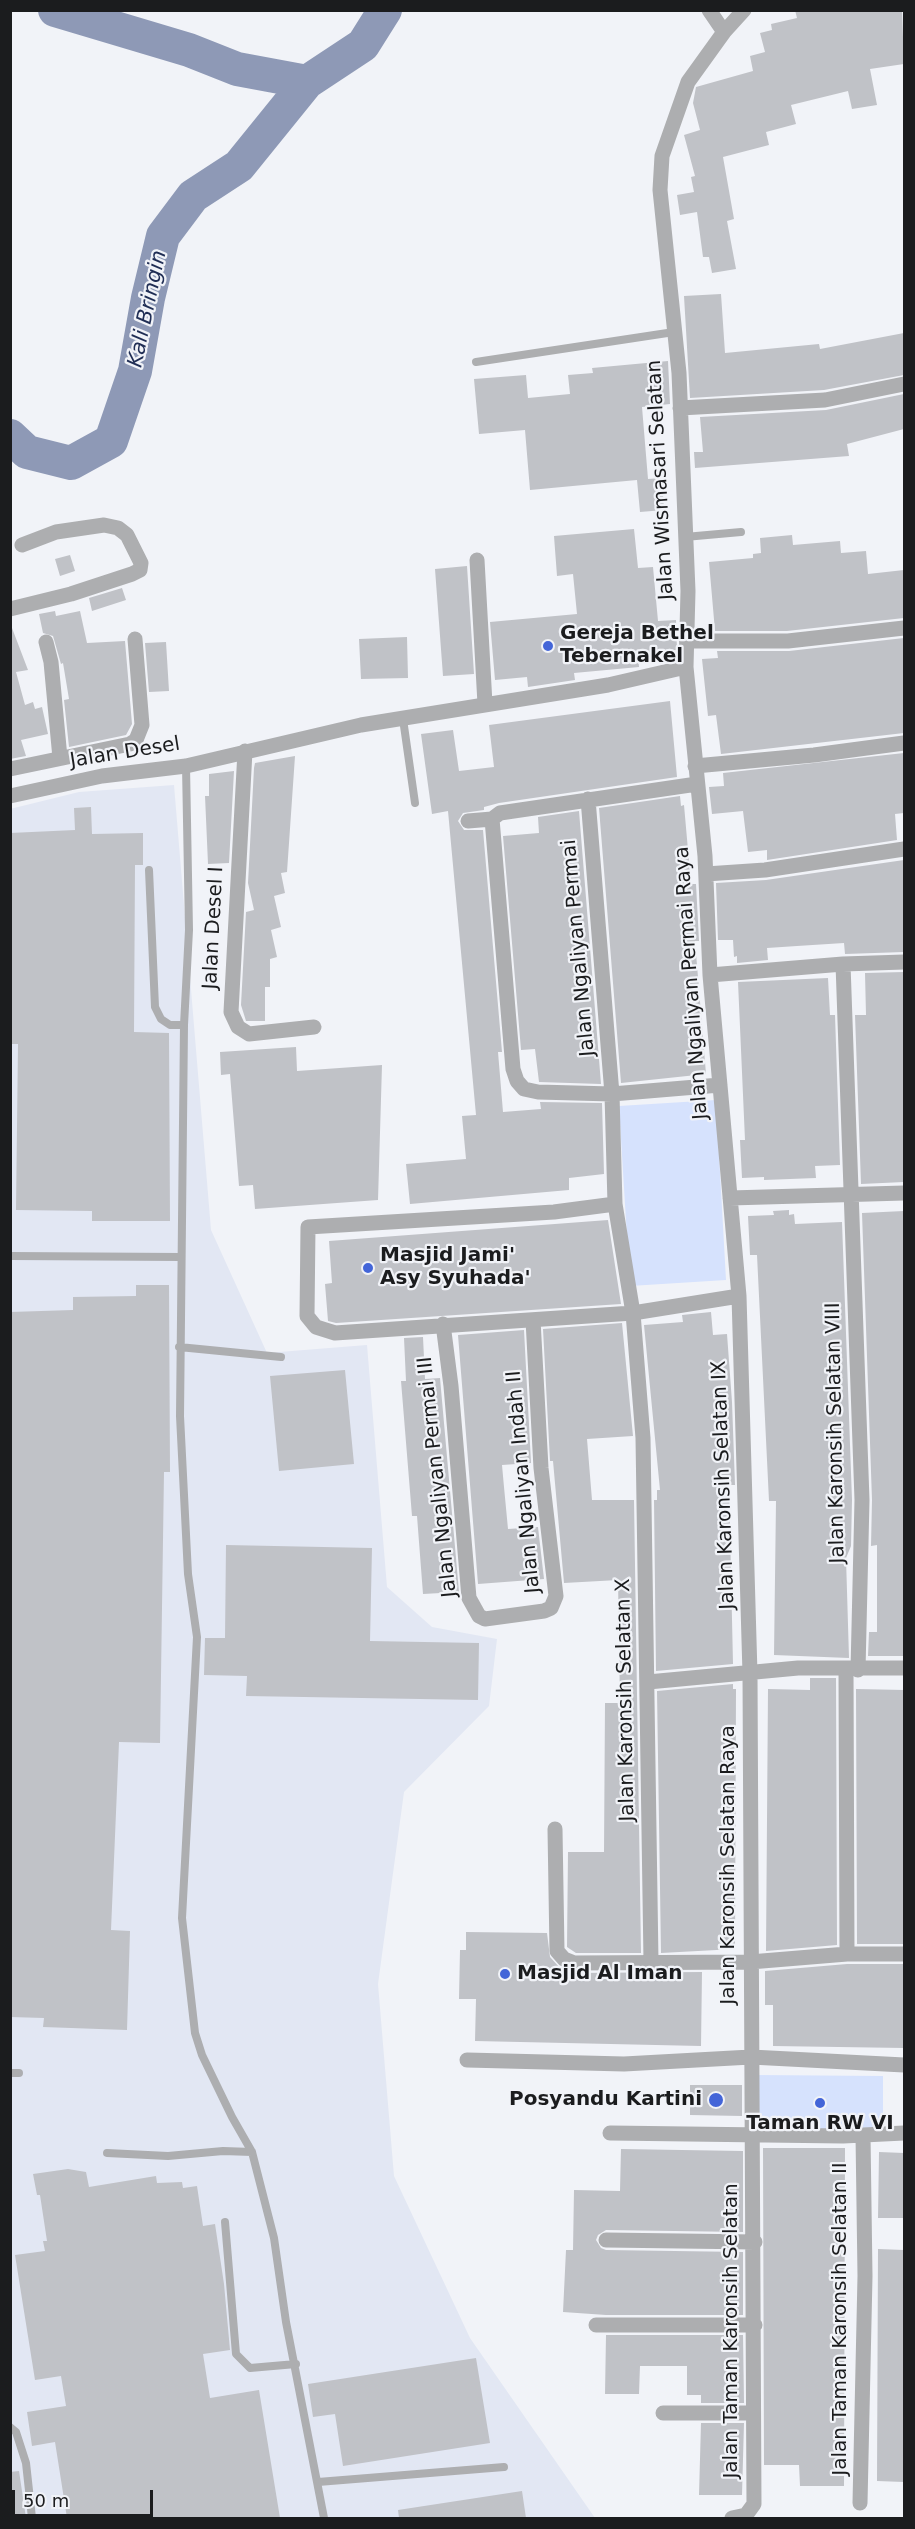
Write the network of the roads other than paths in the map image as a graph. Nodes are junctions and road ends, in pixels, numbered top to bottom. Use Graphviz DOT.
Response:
graph roads {
  1 [pos="709,10"];
  2 [pos="744,10"];
  3 [pos="724,32"];
  4 [pos="674,332"];
  5 [pos="476,362"];
  6 [pos="904,384"];
  7 [pos="680,408"];
  8 [pos="741,532"];
  9 [pos="685,537"];
  10 [pos="22,545"];
  11 [pos="477,560"];
  12 [pos="10,609"];
  13 [pos="904,628"];
  14 [pos="135,639"];
  15 [pos="687,641"];
  16 [pos="46,642"];
  17 [pos="686,667"];
  18 [pos="486,704"];
  19 [pos="402,719"];
  20 [pos="904,743"];
  21 [pos="245,751"];
  22 [pos="60,758"];
  23 [pos="186,766"];
  24 [pos="695,766"];
  25 [pos="10,769"];
  26 [pos="697,784"];
  27 [pos="10,796"];
  28 [pos="588,799"];
  29 [pos="415,802"];
  30 [pos="492,819"];
  31 [pos="468,821"];
  32 [pos="904,849"];
  33 [pos="149,870"];
  34 [pos="706,874"];
  35 [pos="904,962"];
  36 [pos="843,964"];
  37 [pos="710,975"];
  38 [pos="184,1025"];
  39 [pos="314,1027"];
  40 [pos="720,1085"];
  41 [pos="612,1094"];
  42 [pos="904,1193"];
  43 [pos="851,1195"];
  44 [pos="730,1198"];
  45 [pos="615,1204"];
  46 [pos="10,1256"];
  47 [pos="181,1257"];
  48 [pos="739,1296"];
  49 [pos="633,1313"];
  50 [pos="533,1320"];
  51 [pos="443,1324"];
  52 [pos="179,1347"];
  53 [pos="281,1357"];
  54 [pos="485,1619"];
  55 [pos="904,1668"];
  56 [pos="852,1670"];
  57 [pos="750,1674"];
  58 [pos="648,1682"];
  59 [pos="555,1830"];
  60 [pos="847,1954"];
  61 [pos="904,1954"];
  62 [pos="651,1961"];
  63 [pos="750,1962"];
  64 [pos="751,2057"];
  65 [pos="467,2060"];
  66 [pos="904,2065"];
  67 [pos="610,2133"];
  68 [pos="904,2133"];
  69 [pos="752,2135"];
  70 [pos="863,2135"];
  71 [pos="252,2152"];
  72 [pos="107,2153"];
  73 [pos="225,2222"];
  74 [pos="606,2240"];
  75 [pos="755,2242"];
  76 [pos="596,2325"];
  77 [pos="755,2325"];
  78 [pos="296,2364"];
  79 [pos="663,2413"];
  80 [pos="752,2413"];
  81 [pos="10,2427"];
  82 [pos="504,2468"];
  83 [pos="318,2482"];
  84 [pos="860,2503"];
  85 [pos="32,2518"];
  86 [pos="324,2518"];
  87 [pos="732,2518"];
  88 [pos="738,2518"];
  1 -- 3 [label="street"];
  2 -- 3 [label="street, Jalan Wismasari Selatan"];
  3 -- 4 [label="street, Jalan Wismasari Selatan"];
  4 -- 5 [label="lane"];
  4 -- 7 [label="street, Jalan Wismasari Selatan"];
  6 -- 7 [label="street"];
  7 -- 9 [label="street, Jalan Wismasari Selatan"];
  8 -- 9 [label="lane"];
  9 -- 15 [label="street, Jalan Wismasari Selatan"];
  10 -- 12 [label="street"];
  11 -- 18 [label="street"];
  13 -- 15 [label="street"];
  14 -- 22 [label="street"];
  15 -- 17 [label="street, Jalan Wismasari Selatan"];
  16 -- 22 [label="street"];
  17 -- 18 [label="street"];
  17 -- 24 [label="street, Jalan Ngaliyan Permai Raya"];
  18 -- 19 [label="street"];
  19 -- 21 [label="street"];
  19 -- 29 [label="lane"];
  20 -- 24 [label="street"];
  21 -- 23 [label="street, Jalan Desel"];
  21 -- 39 [label="street, Jalan Desel I"];
  22 -- 25 [label="street"];
  23 -- 27 [label="street, Jalan Desel"];
  23 -- 38 [label="lane"];
  24 -- 26 [label="street, Jalan Ngaliyan Permai Raya"];
  26 -- 28 [label="street"];
  26 -- 34 [label="street, Jalan Ngaliyan Permai Raya"];
  28 -- 30 [label="street"];
  28 -- 41 [label="street, Jalan Ngaliyan Permai"];
  30 -- 31 [label="street"];
  30 -- 41 [label="street"];
  32 -- 34 [label="street"];
  33 -- 38 [label="lane"];
  34 -- 37 [label="street, Jalan Ngaliyan Permai Raya"];
  35 -- 36 [label="street"];
  36 -- 37 [label="street"];
  36 -- 43 [label="street, Jalan Karonsih Selatan VIII"];
  37 -- 40 [label="street, Jalan Ngaliyan Permai Raya"];
  38 -- 47 [label="lane"];
  40 -- 41 [label="street"];
  40 -- 44 [label="street, Jalan Ngaliyan Permai Raya"];
  41 -- 45 [label="street, Jalan Ngaliyan Permai"];
  42 -- 43 [label="street"];
  43 -- 44 [label="street"];
  43 -- 56 [label="street, Jalan Karonsih Selatan VIII"];
  44 -- 48 [label="street, Jalan Ngaliyan Permai Raya"];
  45 -- 49 [label="street, Jalan Ngaliyan Permai"];
  45 -- 51 [label="street"];
  46 -- 47 [label="lane"];
  47 -- 52 [label="lane"];
  48 -- 49 [label="street"];
  48 -- 57 [label="street, Jalan Karonsih Selatan IX"];
  49 -- 50 [label="street"];
  49 -- 58 [label="street, Jalan Karonsih Selatan X"];
  50 -- 51 [label="street"];
  50 -- 54 [label="street, Jalan Ngaliyan Indah II"];
  51 -- 54 [label="street, Jalan Ngaliyan Permai III"];
  52 -- 53 [label="lane"];
  52 -- 71 [label="lane"];
  55 -- 56 [label="street"];
  56 -- 57 [label="street"];
  56 -- 60 [label="street, Jalan Karonsih Selatan VIII"];
  57 -- 58 [label="street"];
  57 -- 63 [label="street, Jalan Karonsih Selatan Raya"];
  58 -- 62 [label="street, Jalan Karonsih Selatan X"];
  59 -- 62 [label="street"];
  60 -- 61 [label="street"];
  60 -- 63 [label="street"];
  62 -- 63 [label="street"];
  63 -- 64 [label="street, Jalan Karonsih Selatan Raya"];
  64 -- 65 [label="street"];
  64 -- 66 [label="street"];
  64 -- 69 [label="street, Jalan Taman Karonsih Selatan"];
  67 -- 69 [label="street"];
  68 -- 70 [label="street"];
  69 -- 70 [label="street"];
  69 -- 75 [label="street, Jalan Taman Karonsih Selatan"];
  70 -- 84 [label="street, Jalan Taman Karonsih Selatan II"];
  71 -- 72 [label="lane"];
  71 -- 78 [label="lane"];
  73 -- 78 [label="lane"];
  74 -- 75 [label="street"];
  75 -- 77 [label="street, Jalan Taman Karonsih Selatan"];
  76 -- 77 [label="street"];
  77 -- 80 [label="street, Jalan Taman Karonsih Selatan"];
  78 -- 83 [label="lane"];
  79 -- 80 [label="street"];
  80 -- 88 [label="street, Jalan Taman Karonsih Selatan"];
  81 -- 85 [label="lane"];
  82 -- 83 [label="lane"];
  83 -- 86 [label="lane"];
  87 -- 88 [label="street"];
}
